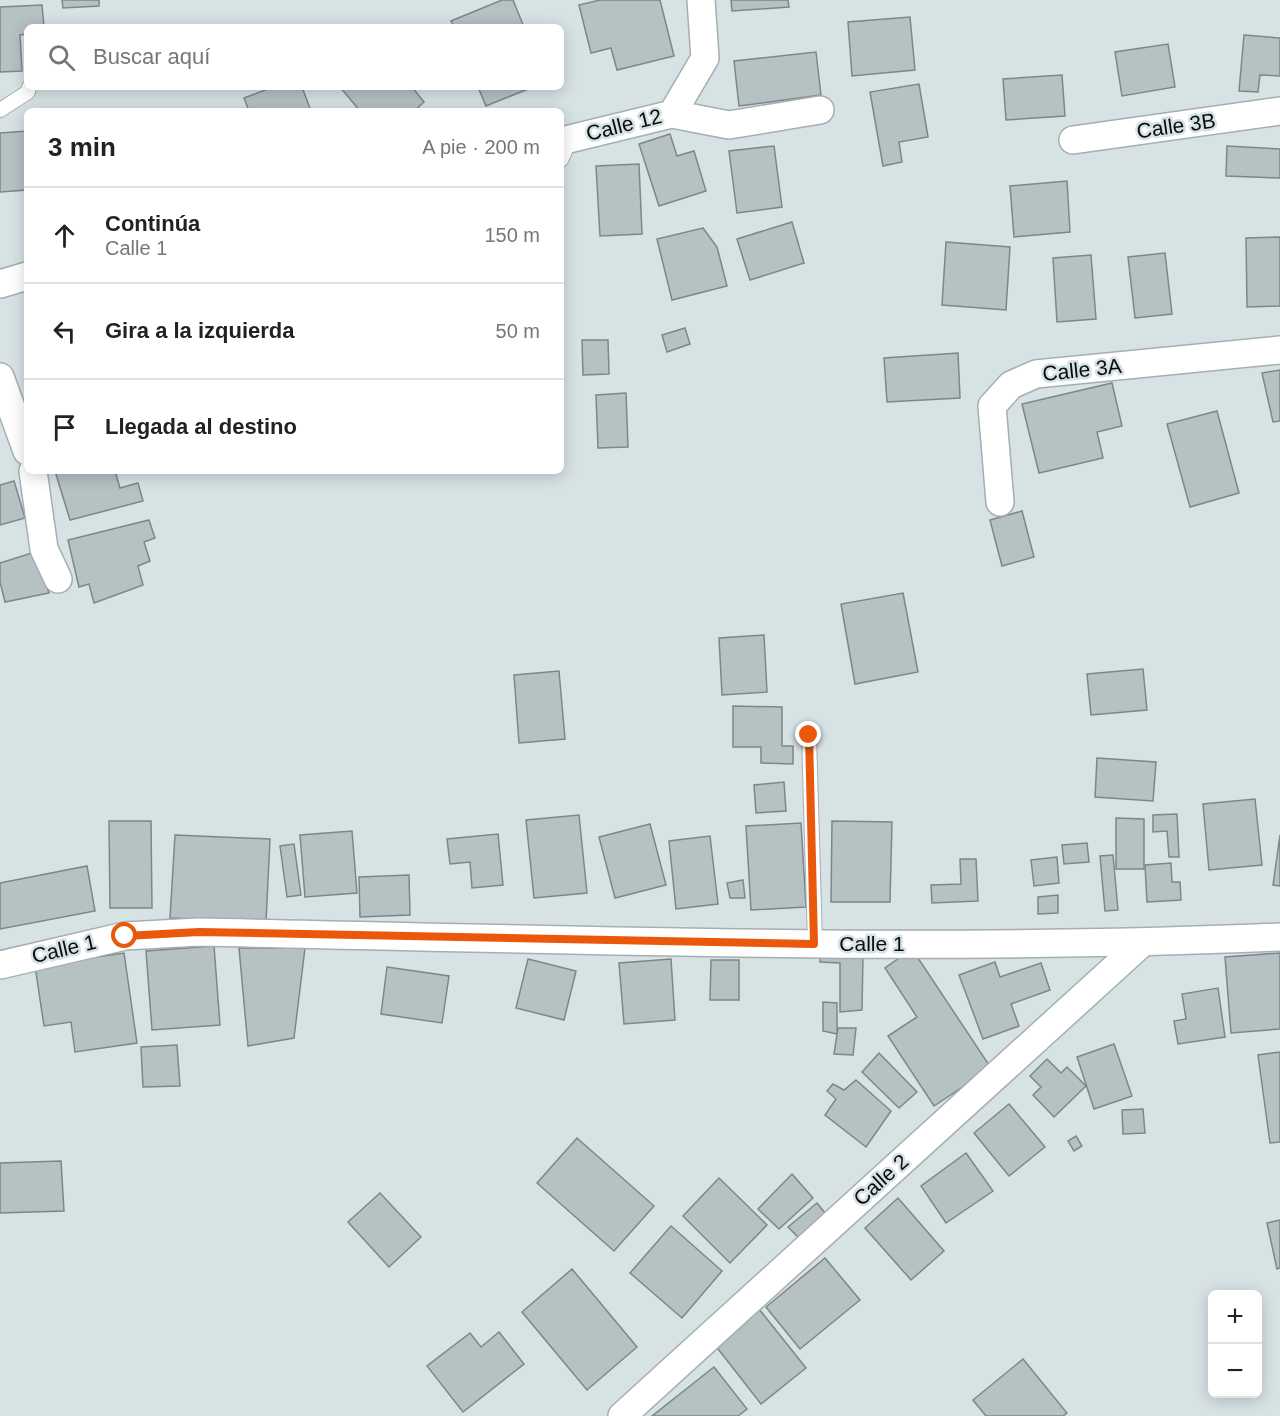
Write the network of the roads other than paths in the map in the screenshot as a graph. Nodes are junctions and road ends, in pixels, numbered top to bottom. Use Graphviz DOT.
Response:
graph roads {
  1 [pos="700,0"];
  2 [pos="28,90"];
  3 [pos="0,110"];
  4 [pos="820,110"];
  5 [pos="1280,111"];
  6 [pos="672,114"];
  7 [pos="1073,140"];
  8 [pos="564,146"];
  9 [pos="24,277"];
  10 [pos="0,284"];
  11 [pos="1280,350"];
  12 [pos="0,377"];
  13 [pos="24,443"];
  14 [pos="33,474"];
  15 [pos="1000,502"];
  16 [pos="58,579"];
  17 [pos="809,735"];
  18 [pos="1280,938"];
  19 [pos="814,944"];
  20 [pos="1141,944"];
  21 [pos="0,965"];
  22 [pos="622,1416"];
  1 -- 6 [label="street, Calle 12"];
  2 -- 3 [label="lane"];
  4 -- 6 [label="street"];
  5 -- 7 [label="street, Calle 3B"];
  6 -- 8 [label="street, Calle 12"];
  9 -- 10 [label="street"];
  11 -- 15 [label="street, Calle 3A"];
  12 -- 13 [label="street"];
  14 -- 16 [label="street"];
  17 -- 19 [label="lane"];
  18 -- 20 [label="street, Calle 1"];
  19 -- 20 [label="street, Calle 1"];
  19 -- 21 [label="street, Calle 1"];
  20 -- 22 [label="street, Calle 2"];
}
